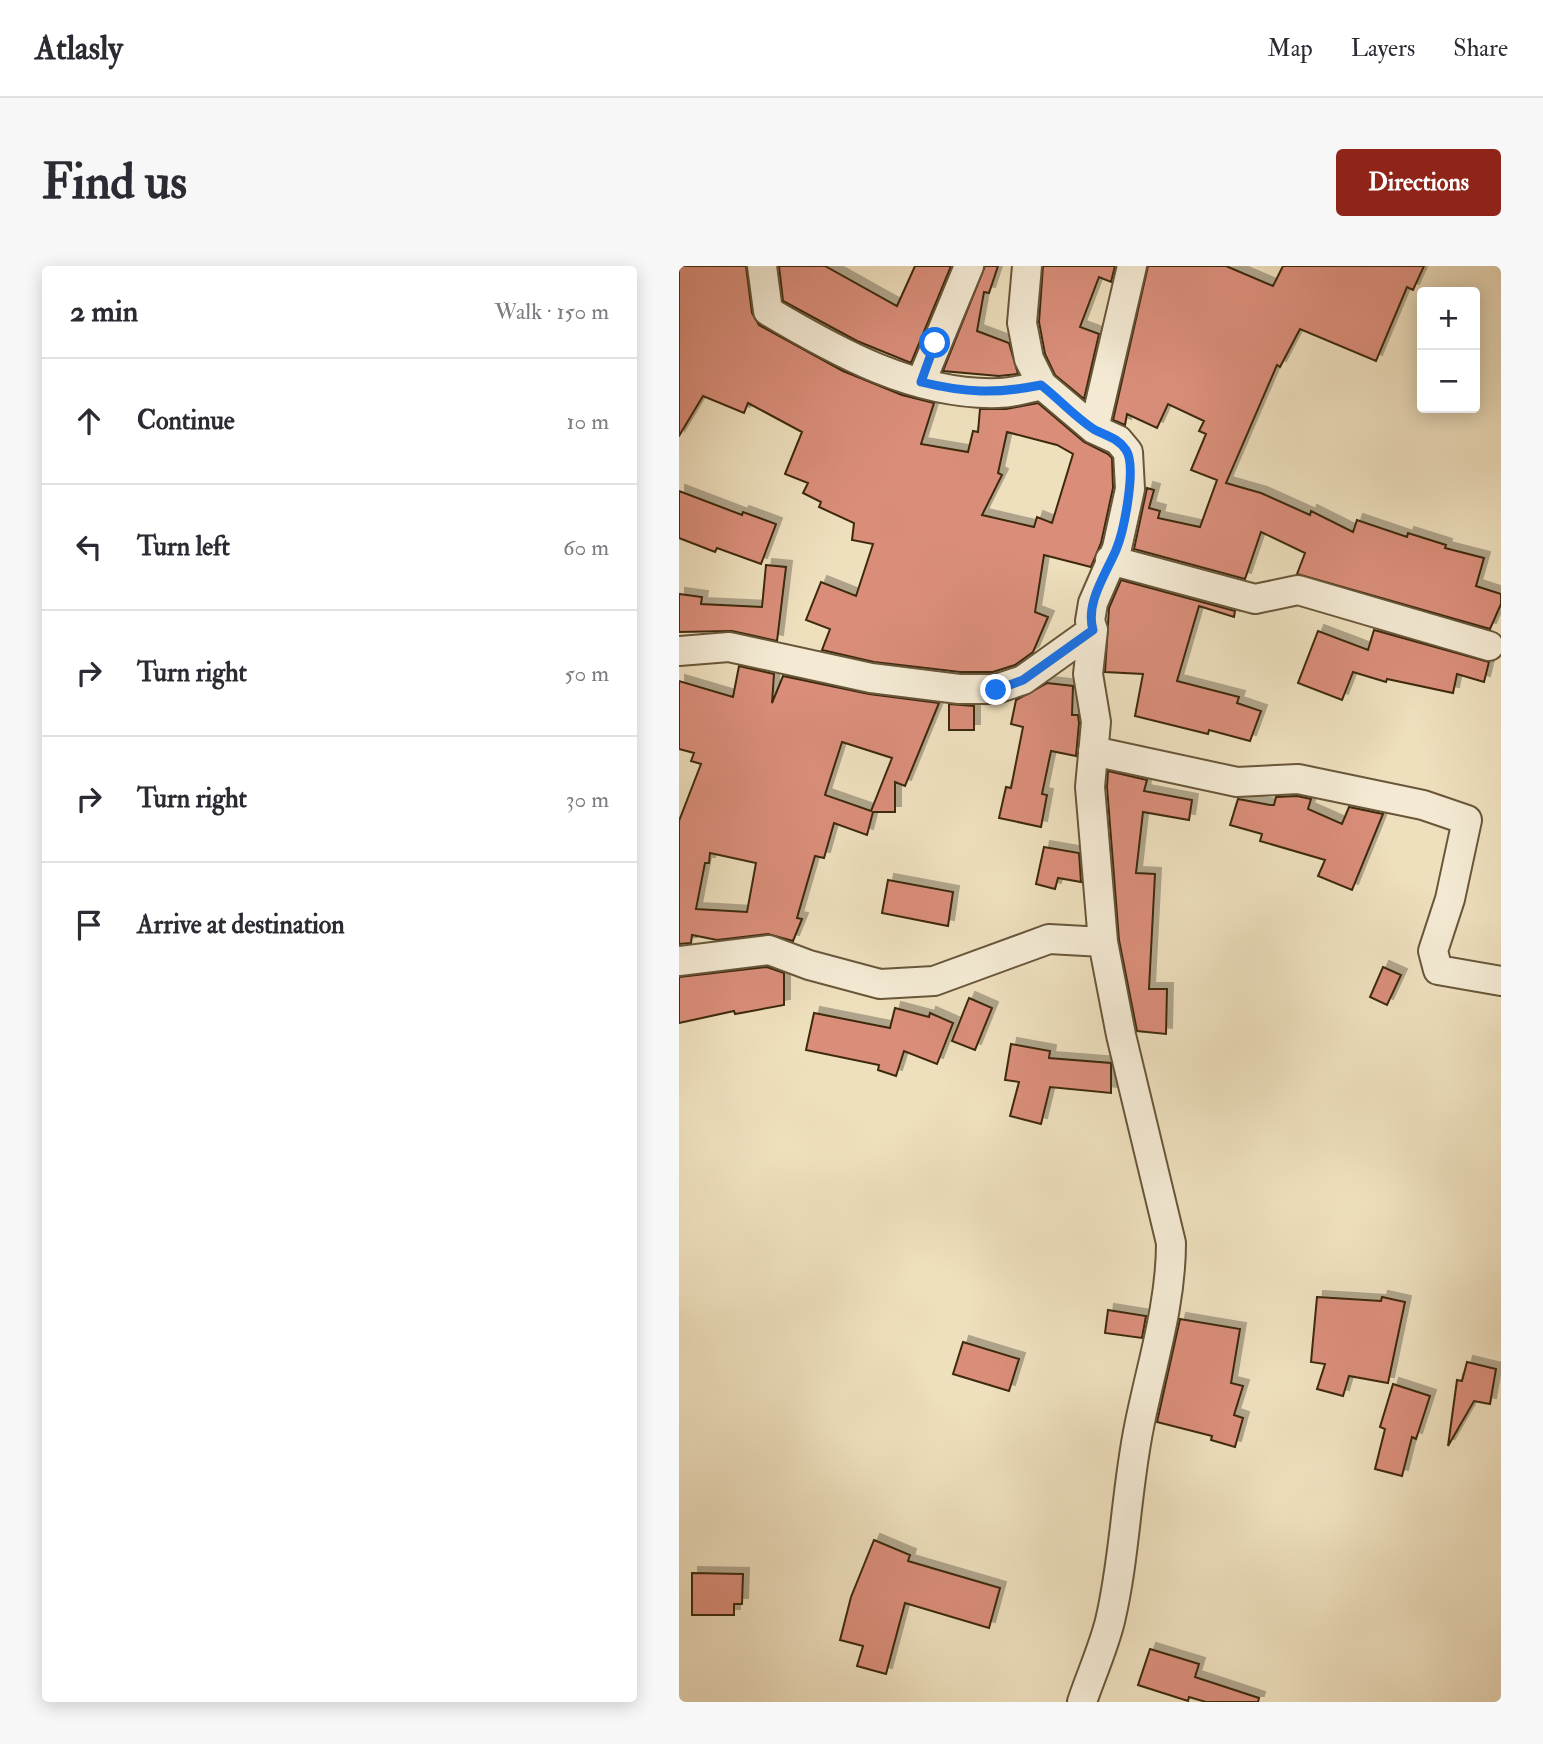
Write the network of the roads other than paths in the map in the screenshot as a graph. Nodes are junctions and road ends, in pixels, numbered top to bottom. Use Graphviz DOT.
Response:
graph roads {
  1 [pos="762,266"];
  2 [pos="969,266"];
  3 [pos="1027,266"];
  4 [pos="1132,266"];
  5 [pos="921,382"];
  6 [pos="1041,385"];
  7 [pos="1094,429"];
  8 [pos="1110,560"];
  9 [pos="1093,630"];
  10 [pos="1489,646"];
  11 [pos="679,651"];
  12 [pos="1093,751"];
  13 [pos="1103,942"];
  14 [pos="679,961"];
  15 [pos="1501,981"];
  16 [pos="1082,1702"];
  1 -- 5 [label="street"];
  2 -- 5 [label="street"];
  3 -- 6 [label="street"];
  4 -- 7 [label="street"];
  5 -- 6 [label="street"];
  6 -- 7 [label="street"];
  7 -- 8 [label="street"];
  8 -- 9 [label="street"];
  8 -- 10 [label="street"];
  9 -- 11 [label="street"];
  9 -- 12 [label="street"];
  12 -- 13 [label="street"];
  12 -- 15 [label="street"];
  13 -- 14 [label="street"];
  13 -- 16 [label="street"];
}
